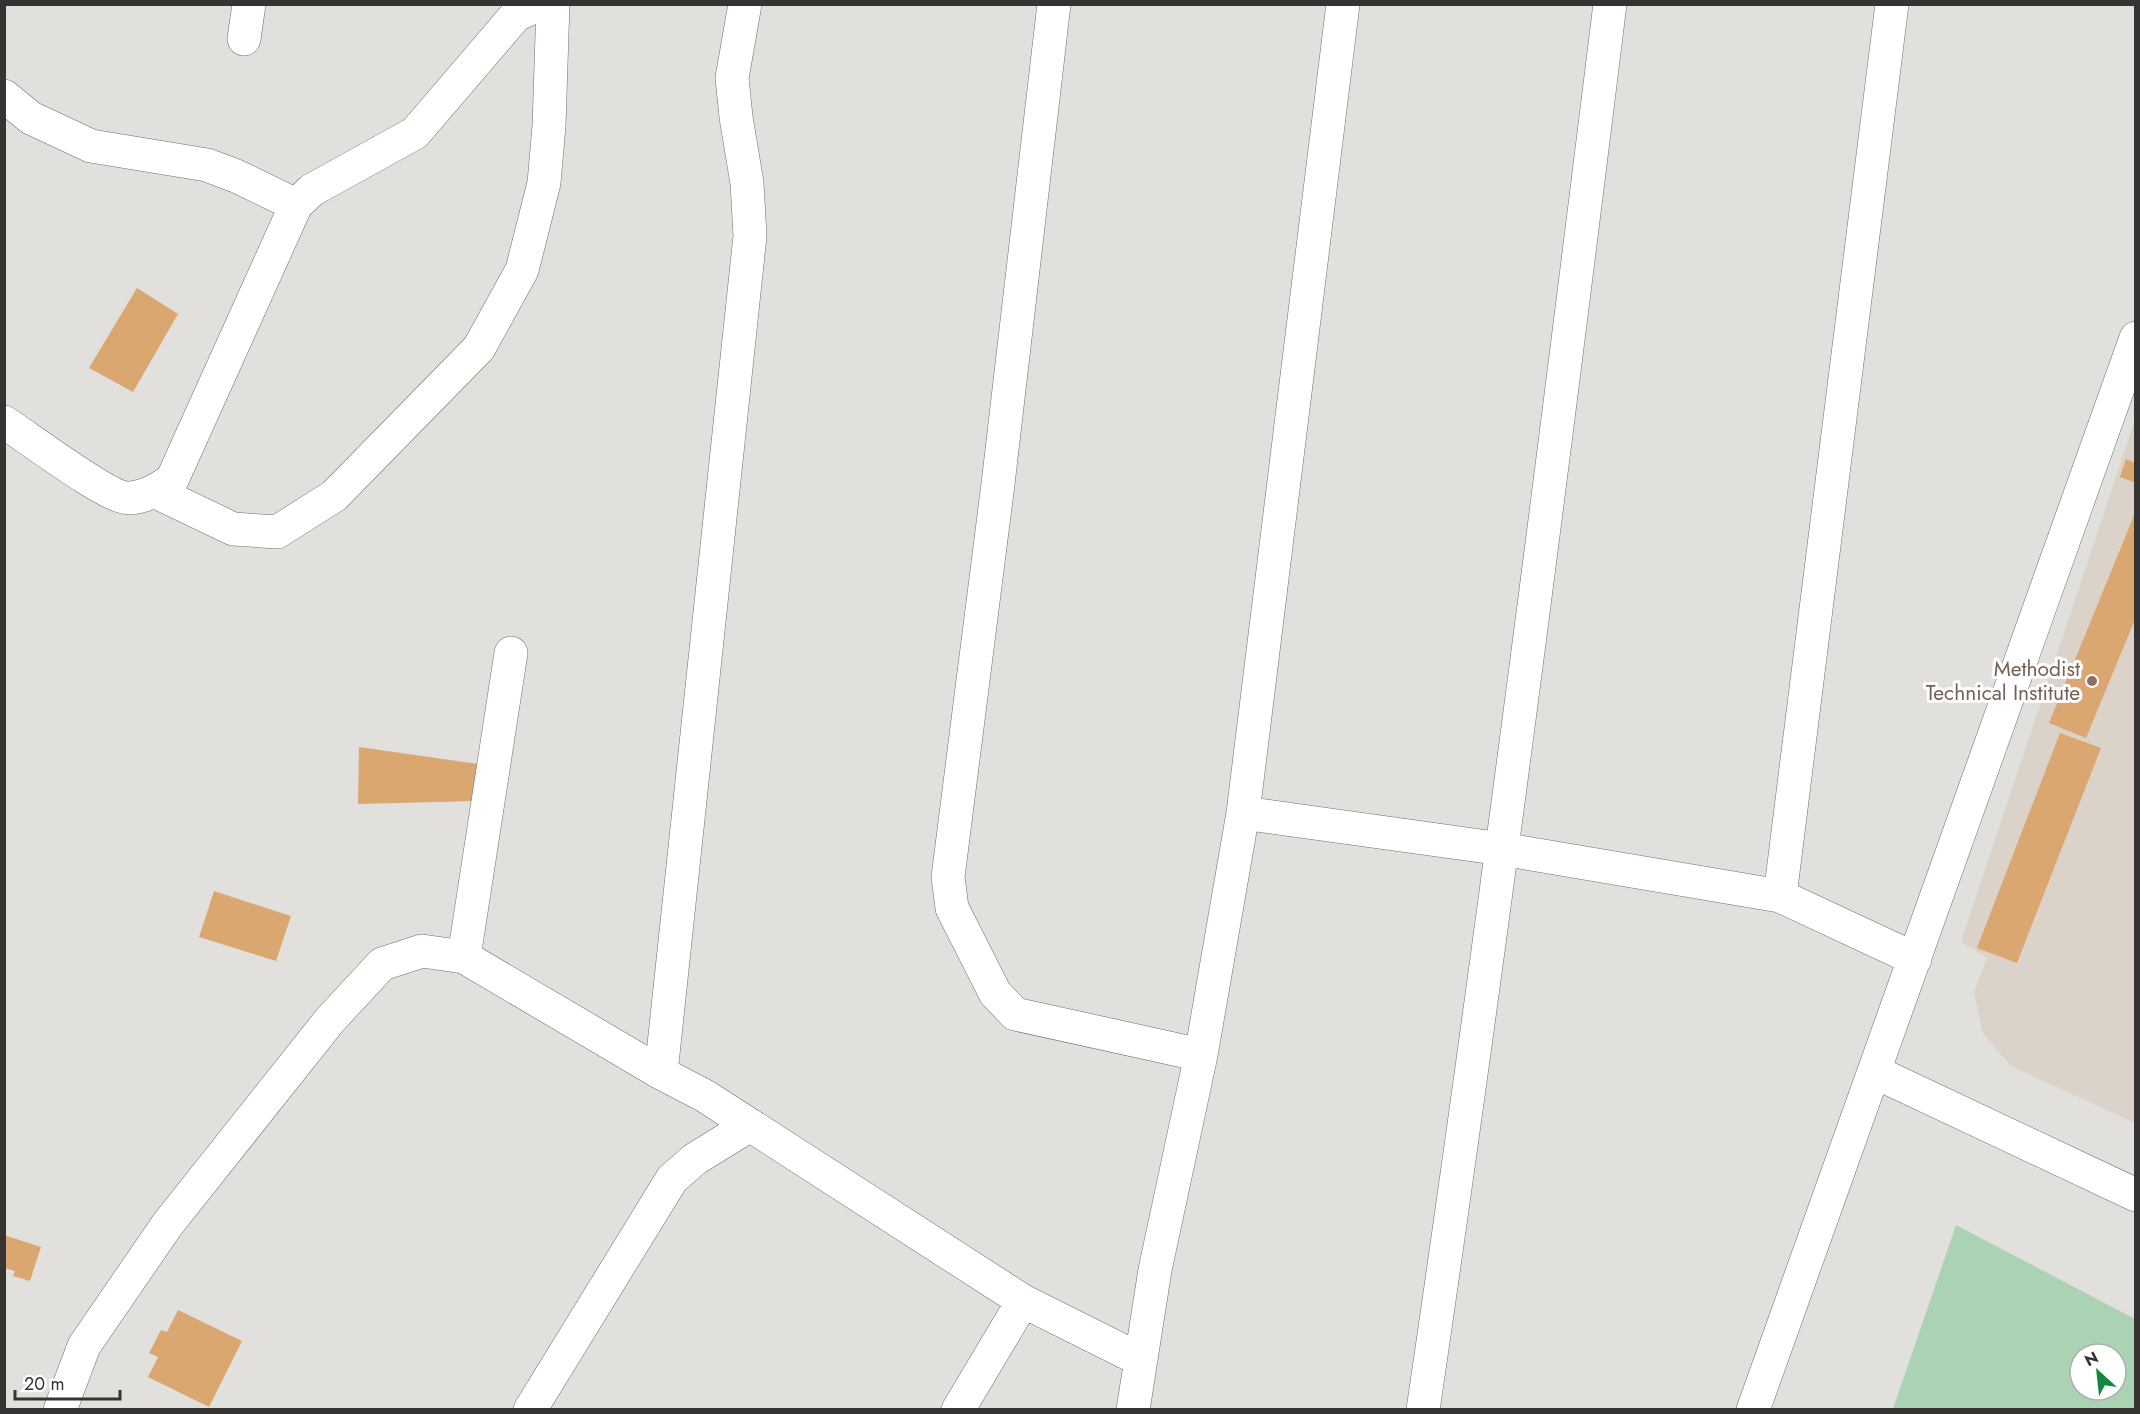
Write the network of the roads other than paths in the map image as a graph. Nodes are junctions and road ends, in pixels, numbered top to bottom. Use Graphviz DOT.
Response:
graph roads {
  1 [pos="249,4"];
  2 [pos="540,4"];
  3 [pos="553,4"];
  4 [pos="745,4"];
  5 [pos="1054,4"];
  6 [pos="1343,4"];
  7 [pos="1610,4"];
  8 [pos="1892,4"];
  9 [pos="244,39"];
  10 [pos="4,96"];
  11 [pos="296,205"];
  12 [pos="2136,338"];
  13 [pos="4,422"];
  14 [pos="154,491"];
  15 [pos="511,653"];
  16 [pos="1243,813"];
  17 [pos="1502,849"];
  18 [pos="1780,896"];
  19 [pos="464,957"];
  20 [pos="1915,959"];
  21 [pos="1201,1055"];
  22 [pos="1875,1072"];
  23 [pos="661,1073"];
  24 [pos="750,1125"];
  25 [pos="2136,1195"];
  26 [pos="1023,1301"];
  27 [pos="1141,1360"];
  28 [pos="60,1410"];
  29 [pos="530,1410"];
  30 [pos="958,1410"];
  31 [pos="1133,1410"];
  32 [pos="1423,1410"];
  33 [pos="1753,1410"];
  1 -- 9 [label="street"];
  2 -- 11 [label="street"];
  3 -- 14 [label="street"];
  4 -- 23 [label="street"];
  5 -- 21 [label="street"];
  6 -- 16 [label="street"];
  7 -- 17 [label="street"];
  8 -- 18 [label="street"];
  10 -- 11 [label="street"];
  11 -- 14 [label="street"];
  12 -- 20 [label="street"];
  13 -- 14 [label="street"];
  15 -- 19 [label="street"];
  16 -- 17 [label="street"];
  16 -- 21 [label="street"];
  17 -- 18 [label="street"];
  17 -- 32 [label="street"];
  18 -- 20 [label="street"];
  19 -- 23 [label="street"];
  19 -- 28 [label="street"];
  20 -- 22 [label="street"];
  21 -- 27 [label="street"];
  22 -- 25 [label="street"];
  22 -- 33 [label="street"];
  23 -- 24 [label="street"];
  24 -- 26 [label="street"];
  24 -- 29 [label="street"];
  26 -- 27 [label="street"];
  26 -- 30 [label="street"];
  27 -- 31 [label="street"];
}
